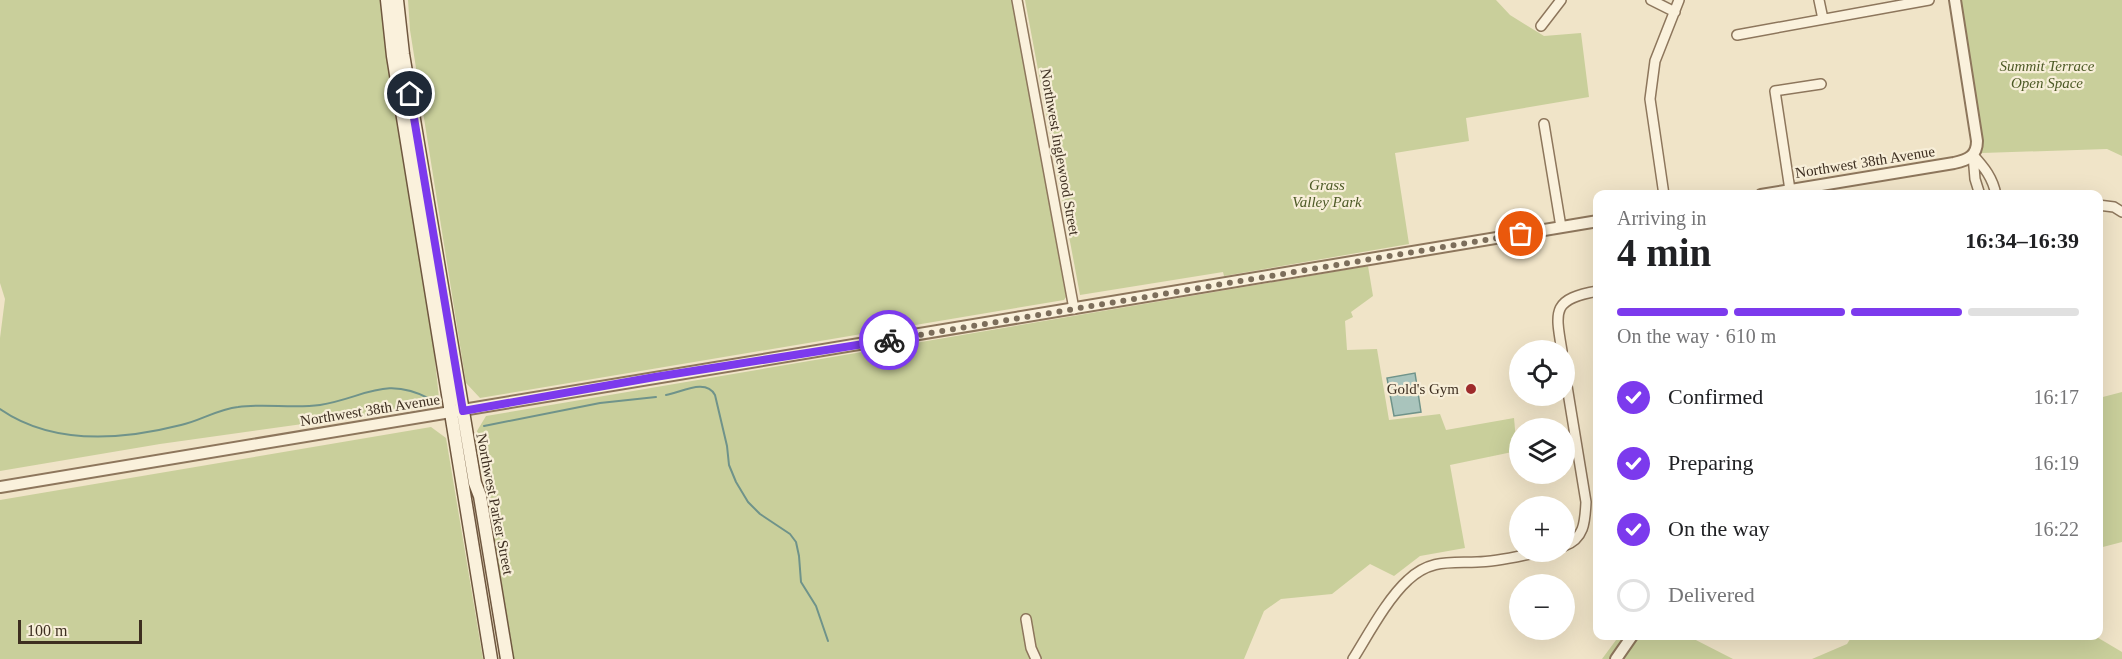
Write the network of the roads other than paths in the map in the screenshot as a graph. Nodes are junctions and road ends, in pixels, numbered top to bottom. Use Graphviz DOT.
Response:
graph roads {
  1 [pos="387,0"];
  2 [pos="397,0"];
  3 [pos="1017,0"];
  4 [pos="1561,0"];
  5 [pos="1651,0"];
  6 [pos="1679,0"];
  7 [pos="1820,0"];
  8 [pos="1929,0"];
  9 [pos="1955,0"];
  10 [pos="1675,12"];
  11 [pos="1822,20"];
  12 [pos="1541,26"];
  13 [pos="1737,35"];
  14 [pos="1821,84"];
  15 [pos="1544,124"];
  16 [pos="1973,155"];
  17 [pos="1663,190"];
  18 [pos="1790,190"];
  19 [pos="1978,190"];
  20 [pos="1995,190"];
  21 [pos="2103,206"];
  22 [pos="2122,212"];
  23 [pos="1593,222"];
  24 [pos="1561,227"];
  25 [pos="1593,292"];
  26 [pos="1074,309"];
  27 [pos="1560,340"];
  28 [pos="1570,406"];
  29 [pos="457,412"];
  30 [pos="0,487"];
  31 [pos="1575,538"];
  32 [pos="1509,557"];
  33 [pos="1026,619"];
  34 [pos="1629,640"];
  35 [pos="491,659"];
  36 [pos="507,659"];
  37 [pos="1035,659"];
  38 [pos="1353,659"];
  39 [pos="1616,659"];
  1 -- 29 [label="main road, Northwest Parker Street"];
  2 -- 29 [label="main road, Northwest Parker Street"];
  3 -- 26 [label="street, Northwest Inglewood Street"];
  4 -- 12 [label="street"];
  5 -- 10 [label="street"];
  6 -- 10 [label="street"];
  7 -- 11 [label="street"];
  8 -- 11 [label="street"];
  9 -- 16 [label="street"];
  10 -- 17 [label="street"];
  11 -- 13 [label="street"];
  14 -- 18 [label="street"];
  15 -- 24 [label="street"];
  16 -- 18 [label="street, Northwest 38th Avenue"];
  16 -- 19 [label="street"];
  16 -- 20 [label="street"];
  21 -- 22 [label="street"];
  23 -- 24 [label="street, Northwest 38th Avenue"];
  24 -- 26 [label="street, Northwest 38th Avenue"];
  25 -- 27 [label="street"];
  26 -- 29 [label="street, Northwest 38th Avenue"];
  28 -- 31 [label="street"];
  29 -- 30 [label="street, Northwest 38th Avenue"];
  29 -- 35 [label="main road, Northwest Parker Street"];
  29 -- 36 [label="main road, Northwest Parker Street"];
  32 -- 38 [label="street"];
  33 -- 37 [label="street"];
  34 -- 39 [label="street"];
}
